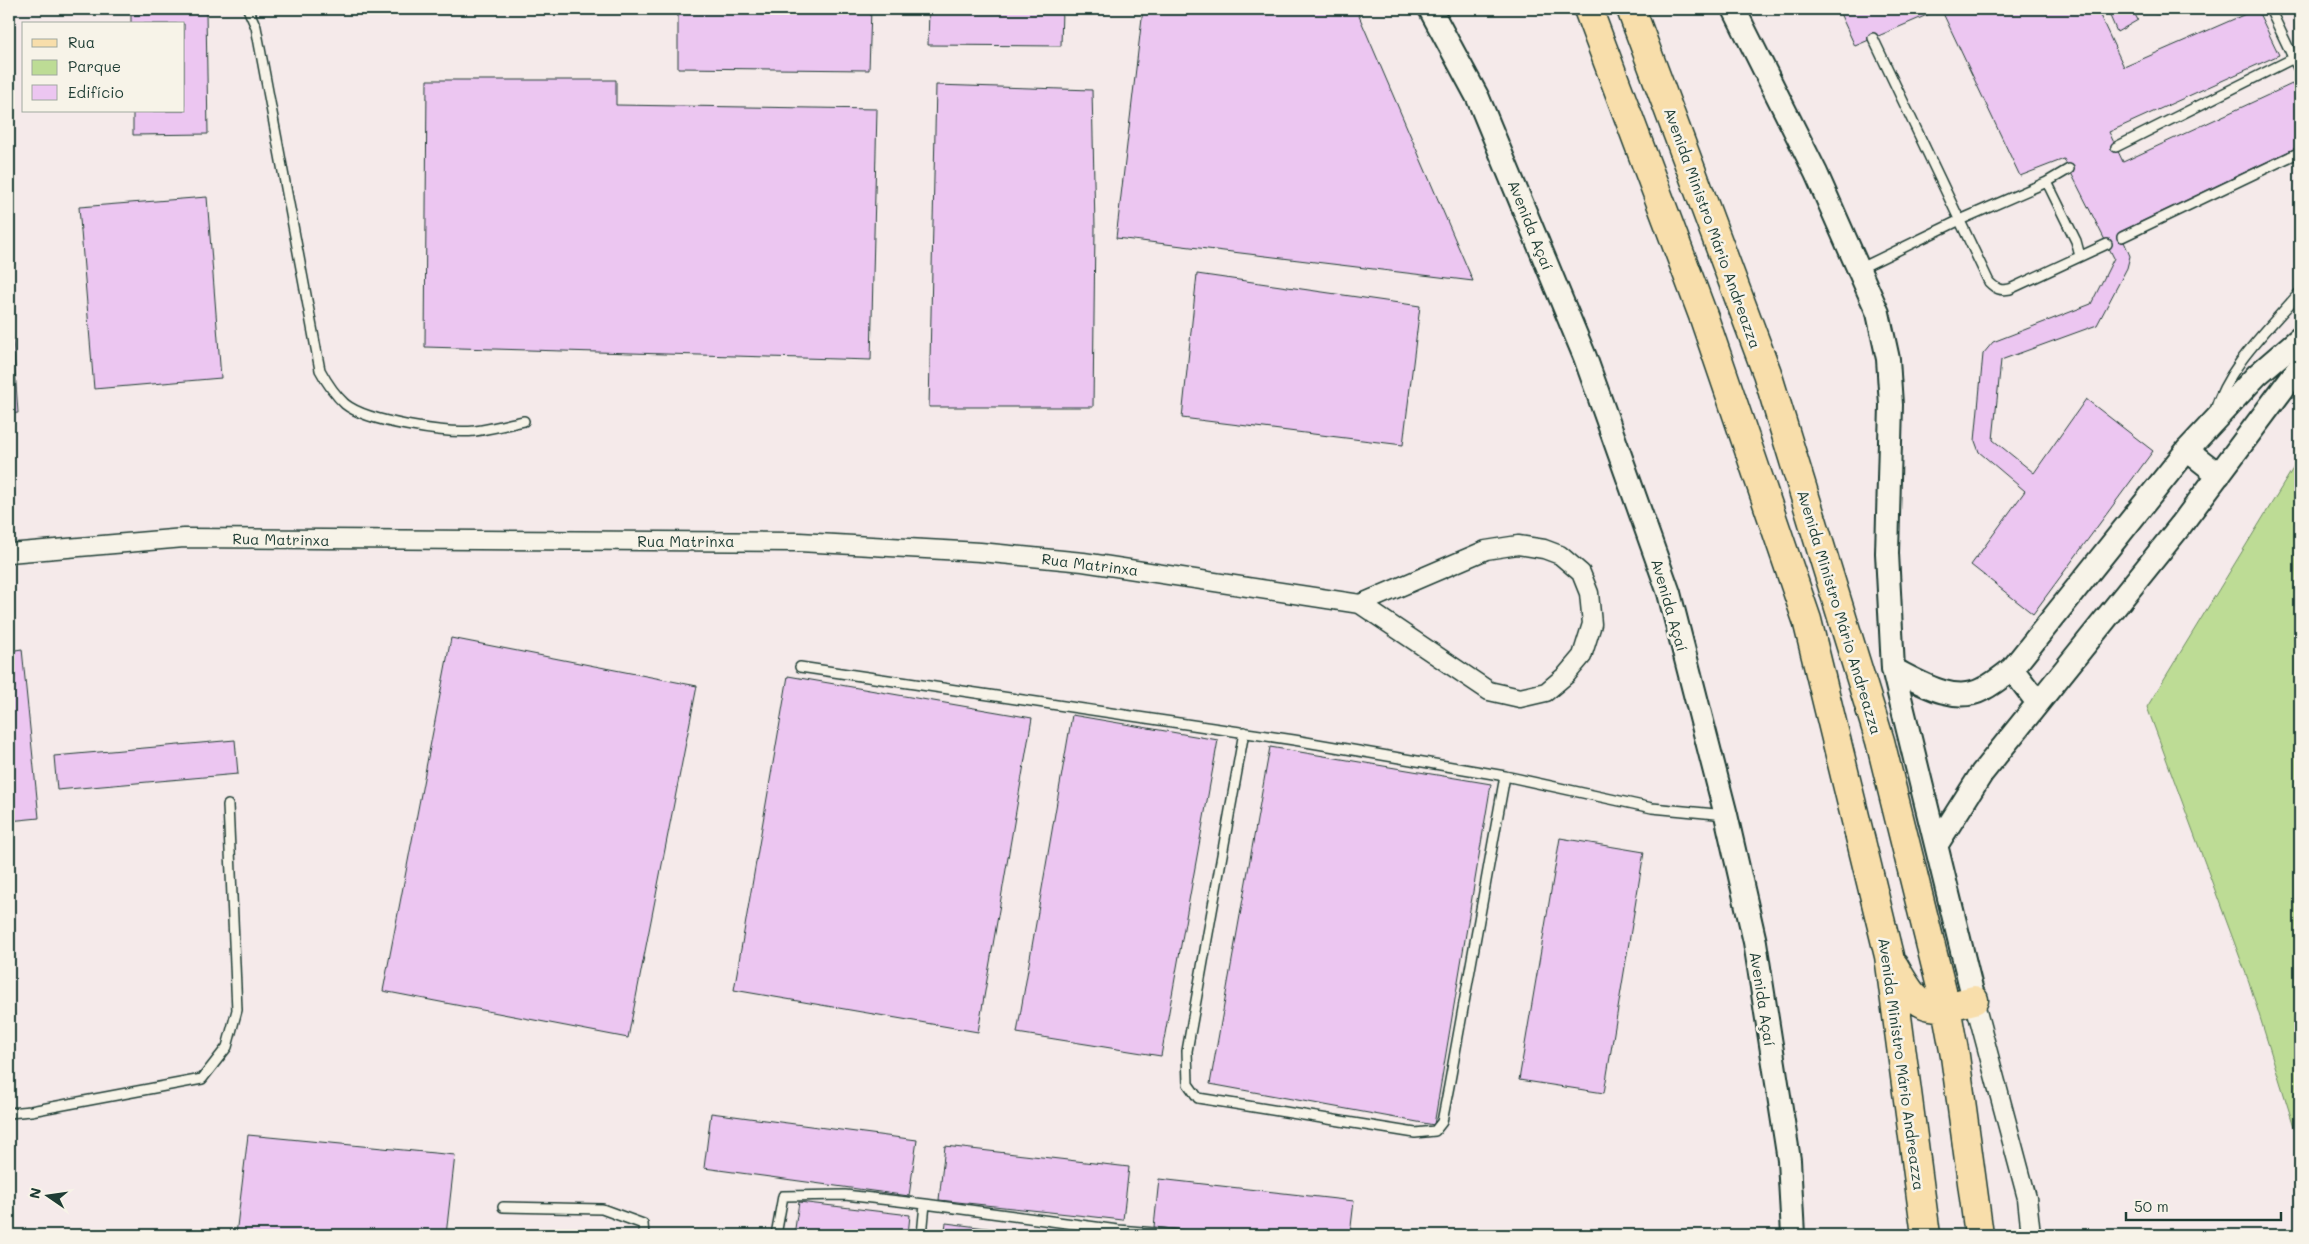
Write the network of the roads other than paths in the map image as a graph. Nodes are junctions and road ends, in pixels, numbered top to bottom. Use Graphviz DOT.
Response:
graph roads {
  1 [pos="248,9"];
  2 [pos="1430,9"];
  3 [pos="1588,9"];
  4 [pos="1631,9"];
  5 [pos="1734,9"];
  6 [pos="2270,9"];
  7 [pos="1873,38"];
  8 [pos="2294,58"];
  9 [pos="2300,72"];
  10 [pos="2116,147"];
  11 [pos="2300,152"];
  12 [pos="2069,169"];
  13 [pos="2047,182"];
  14 [pos="1960,220"];
  15 [pos="2122,237"];
  16 [pos="2107,244"];
  17 [pos="2080,256"];
  18 [pos="1858,269"];
  19 [pos="2300,292"];
  20 [pos="2300,338"];
  21 [pos="2300,366"];
  22 [pos="524,420"];
  23 [pos="2210,425"];
  24 [pos="2187,450"];
  25 [pos="2219,475"];
  26 [pos="9,552"];
  27 [pos="1360,604"];
  28 [pos="800,667"];
  29 [pos="1893,669"];
  30 [pos="2012,669"];
  31 [pos="2038,703"];
  32 [pos="1244,732"];
  33 [pos="1505,776"];
  34 [pos="228,805"];
  35 [pos="1726,815"];
  36 [pos="1937,844"];
  37 [pos="1889,956"];
  38 [pos="1974,1000"];
  39 [pos="1946,1007"];
  40 [pos="9,1113"];
  41 [pos="925,1204"];
  42 [pos="503,1207"];
  43 [pos="644,1235"];
  44 [pos="776,1235"];
  45 [pos="922,1235"];
  46 [pos="1180,1235"];
  47 [pos="1793,1235"];
  48 [pos="1926,1235"];
  49 [pos="1979,1235"];
  50 [pos="2032,1235"];
  1 -- 22 [label="lane"];
  2 -- 35 [label="street, Avenida Açaí"];
  3 -- 37 [label="main road, Avenida Ministro Mário Andreazza"];
  4 -- 39 [label="main road, Avenida Ministro Mário Andreazza"];
  5 -- 18 [label="street, Avenida Ministro Mário Andreazza"];
  6 -- 8 [label="lane"];
  7 -- 14 [label="lane"];
  8 -- 9 [label="lane"];
  8 -- 10 [label="lane"];
  11 -- 15 [label="lane"];
  12 -- 13 [label="lane"];
  13 -- 14 [label="lane"];
  13 -- 17 [label="lane"];
  14 -- 17 [label="lane"];
  14 -- 18 [label="lane"];
  16 -- 17 [label="lane"];
  18 -- 29 [label="street, Avenida Ministro Mário Andreazza"];
  19 -- 23 [label="lane"];
  20 -- 23 [label="street"];
  21 -- 25 [label="street"];
  23 -- 24 [label="street"];
  24 -- 25 [label="street"];
  24 -- 30 [label="street"];
  25 -- 31 [label="street"];
  26 -- 27 [label="street, Rua Matrinxa"];
  27 -- 27 [label="street, Rua Matrinxa"];
  28 -- 32 [label="lane"];
  29 -- 30 [label="street"];
  29 -- 36 [label="street, Avenida Ministro Mário Andreazza"];
  30 -- 31 [label="street"];
  31 -- 36 [label="street"];
  32 -- 33 [label="lane"];
  32 -- 33 [label="lane"];
  33 -- 35 [label="lane"];
  34 -- 40 [label="lane"];
  35 -- 47 [label="street, Avenida Açaí"];
  36 -- 38 [label="street, Avenida Ministro Mário Andreazza"];
  37 -- 39 [label="main road"];
  37 -- 48 [label="main road, Avenida Ministro Mário Andreazza"];
  38 -- 39 [label="main road"];
  38 -- 50 [label="street"];
  39 -- 49 [label="main road, Avenida Ministro Mário Andreazza"];
  41 -- 44 [label="lane"];
  41 -- 45 [label="lane"];
  41 -- 46 [label="lane"];
  42 -- 43 [label="lane"];
}
